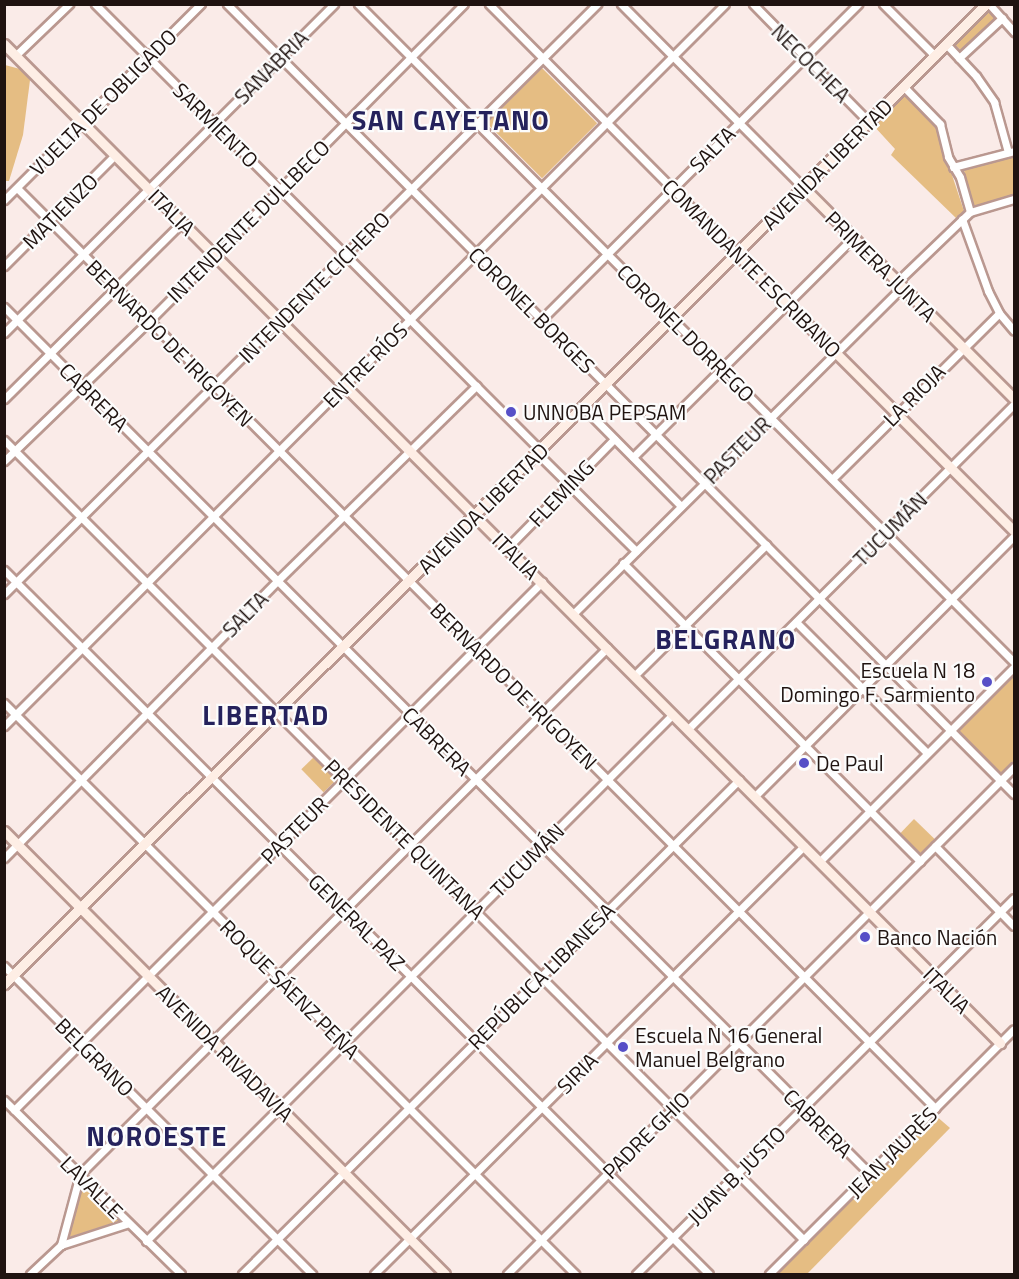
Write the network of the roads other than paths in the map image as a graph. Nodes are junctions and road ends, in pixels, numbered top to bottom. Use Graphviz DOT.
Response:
graph roads {
  1 [pos="69,4"];
  2 [pos="95,4"];
  3 [pos="201,4"];
  4 [pos="227,4"];
  5 [pos="334,4"];
  6 [pos="358,4"];
  7 [pos="464,4"];
  8 [pos="489,4"];
  9 [pos="597,4"];
  10 [pos="621,4"];
  11 [pos="725,4"];
  12 [pos="753,4"];
  13 [pos="858,4"];
  14 [pos="883,4"];
  15 [pos="987,4"];
  16 [pos="1002,18"];
  17 [pos="1014,32"];
  18 [pos="4,44"];
  19 [pos="946,44"];
  20 [pos="16,55"];
  21 [pos="935,56"];
  22 [pos="148,57"];
  23 [pos="411,57"];
  24 [pos="673,57"];
  25 [pos="805,57"];
  26 [pos="280,58"];
  27 [pos="959,58"];
  28 [pos="543,59"];
  29 [pos="904,87"];
  30 [pos="82,122"];
  31 [pos="869,122"];
  32 [pos="214,123"];
  33 [pos="345,123"];
  34 [pos="607,123"];
  35 [pos="739,123"];
  36 [pos="477,124"];
  37 [pos="1011,152"];
  38 [pos="115,155"];
  39 [pos="954,167"];
  40 [pos="17,188"];
  41 [pos="280,188"];
  42 [pos="542,188"];
  43 [pos="804,188"];
  44 [pos="149,189"];
  45 [pos="672,189"];
  46 [pos="411,190"];
  47 [pos="1014,199"];
  48 [pos="4,200"];
  49 [pos="970,212"];
  50 [pos="962,219"];
  51 [pos="50,221"];
  52 [pos="182,222"];
  53 [pos="853,238"];
  54 [pos="476,254"];
  55 [pos="607,254"];
  56 [pos="737,254"];
  57 [pos="83,255"];
  58 [pos="214,255"];
  59 [pos="346,255"];
  60 [pos="4,266"];
  61 [pos="900,284"];
  62 [pos="115,288"];
  63 [pos="787,303"];
  64 [pos="4,307"];
  65 [pos="999,313"];
  66 [pos="672,319"];
  67 [pos="17,320"];
  68 [pos="410,320"];
  69 [pos="541,320"];
  70 [pos="280,321"];
  71 [pos="148,322"];
  72 [pos="1014,331"];
  73 [pos="4,333"];
  74 [pos="962,347"];
  75 [pos="836,352"];
  76 [pos="50,353"];
  77 [pos="722,369"];
  78 [pos="606,385"];
  79 [pos="82,386"];
  80 [pos="344,386"];
  81 [pos="476,386"];
  82 [pos="213,387"];
  83 [pos="4,399"];
  84 [pos="1014,399"];
  85 [pos="1014,404"];
  86 [pos="584,408"];
  87 [pos="897,413"];
  88 [pos="770,417"];
  89 [pos="655,435"];
  90 [pos="614,439"];
  91 [pos="4,440"];
  92 [pos="15,450"];
  93 [pos="410,451"];
  94 [pos="148,452"];
  95 [pos="279,452"];
  96 [pos="539,452"];
  97 [pos="633,457"];
  98 [pos="4,461"];
  99 [pos="951,468"];
  100 [pos="832,479"];
  101 [pos="704,483"];
  102 [pos="569,485"];
  103 [pos="681,506"];
  104 [pos="344,516"];
  105 [pos="476,516"];
  106 [pos="82,517"];
  107 [pos="213,517"];
  108 [pos="1014,531"];
  109 [pos="885,533"];
  110 [pos="1014,536"];
  111 [pos="766,545"];
  112 [pos="507,548"];
  113 [pos="636,551"];
  114 [pos="623,563"];
  115 [pos="4,570"];
  116 [pos="409,581"];
  117 [pos="16,582"];
  118 [pos="277,582"];
  119 [pos="542,582"];
  120 [pos="148,583"];
  121 [pos="4,594"];
  122 [pos="820,598"];
  123 [pos="952,599"];
  124 [pos="573,614"];
  125 [pos="796,622"];
  126 [pos="685,625"];
  127 [pos="213,647"];
  128 [pos="344,647"];
  129 [pos="82,648"];
  130 [pos="476,648"];
  131 [pos="608,648"];
  132 [pos="1014,662"];
  133 [pos="886,665"];
  134 [pos="1014,667"];
  135 [pos="635,675"];
  136 [pos="738,679"];
  137 [pos="862,688"];
  138 [pos="4,703"];
  139 [pos="278,712"];
  140 [pos="147,713"];
  141 [pos="16,714"];
  142 [pos="410,714"];
  143 [pos="542,714"];
  144 [pos="673,714"];
  145 [pos="4,726"];
  146 [pos="688,729"];
  147 [pos="951,730"];
  148 [pos="805,746"];
  149 [pos="927,753"];
  150 [pos="1014,767"];
  151 [pos="212,777"];
  152 [pos="345,779"];
  153 [pos="82,780"];
  154 [pos="476,780"];
  155 [pos="607,780"];
  156 [pos="739,780"];
  157 [pos="1001,781"];
  158 [pos="1014,794"];
  159 [pos="755,796"];
  160 [pos="870,811"];
  161 [pos="4,831"];
  162 [pos="145,844"];
  163 [pos="18,845"];
  164 [pos="279,845"];
  165 [pos="411,845"];
  166 [pos="541,845"];
  167 [pos="673,846"];
  168 [pos="804,846"];
  169 [pos="935,846"];
  170 [pos="4,858"];
  171 [pos="820,861"];
  172 [pos="920,861"];
  173 [pos="1014,898"];
  174 [pos="81,908"];
  175 [pos="476,910"];
  176 [pos="345,911"];
  177 [pos="607,911"];
  178 [pos="739,911"];
  179 [pos="870,911"];
  180 [pos="213,912"];
  181 [pos="1000,912"];
  182 [pos="1014,926"];
  183 [pos="4,966"];
  184 [pos="13,975"];
  185 [pos="149,976"];
  186 [pos="410,976"];
  187 [pos="541,976"];
  188 [pos="673,977"];
  189 [pos="804,977"];
  190 [pos="935,977"];
  191 [pos="279,978"];
  192 [pos="4,984"];
  193 [pos="1014,1029"];
  194 [pos="476,1041"];
  195 [pos="214,1042"];
  196 [pos="343,1042"];
  197 [pos="607,1042"];
  198 [pos="869,1042"];
  199 [pos="81,1043"];
  200 [pos="738,1043"];
  201 [pos="1000,1043"];
  202 [pos="4,1100"];
  203 [pos="279,1107"];
  204 [pos="409,1108"];
  205 [pos="542,1108"];
  206 [pos="673,1108"];
  207 [pos="803,1108"];
  208 [pos="935,1108"];
  209 [pos="147,1109"];
  210 [pos="14,1110"];
  211 [pos="344,1172"];
  212 [pos="738,1173"];
  213 [pos="80,1174"];
  214 [pos="212,1174"];
  215 [pos="475,1174"];
  216 [pos="608,1174"];
  217 [pos="870,1174"];
  218 [pos="129,1223"];
  219 [pos="673,1238"];
  220 [pos="277,1239"];
  221 [pos="410,1239"];
  222 [pos="804,1240"];
  223 [pos="146,1241"];
  224 [pos="541,1241"];
  225 [pos="61,1245"];
  226 [pos="30,1275"];
  227 [pos="181,1275"];
  228 [pos="242,1275"];
  229 [pos="312,1275"];
  230 [pos="374,1275"];
  231 [pos="445,1275"];
  232 [pos="507,1275"];
  233 [pos="575,1275"];
  234 [pos="636,1275"];
  235 [pos="709,1275"];
  236 [pos="769,1275"];
  1 -- 20 [label="street"];
  2 -- 22 [label="street, SARMIENTO"];
  3 -- 22 [label="street, VUELTA DE OBLIGADO"];
  4 -- 26 [label="street, CORONEL BORGES"];
  5 -- 26 [label="street, SANABRIA"];
  6 -- 23 [label="street, CORONEL DORREGO"];
  7 -- 23 [label="street, INTENDENTE DULLBECO"];
  8 -- 28 [label="street, COMANDANTE ESCRIBANO"];
  9 -- 28 [label="street, INTENDENTE CICHERO"];
  10 -- 24 [label="street, PRIMERA JUNTA"];
  11 -- 24 [label="street, ENTRE RÍOS"];
  12 -- 25 [label="street, NECOCHEA"];
  13 -- 25 [label="street, SALTA"];
  14 -- 21 [label="street"];
  15 -- 16 [label="street"];
  15 -- 19 [label="main road, AVENIDA LIBERTAD"];
  16 -- 17 [label="street"];
  16 -- 27 [label="street"];
  18 -- 20 [label="main road, ITALIA"];
  19 -- 21 [label="main road, AVENIDA LIBERTAD"];
  19 -- 27 [label="street"];
  20 -- 30 [label="main road, ITALIA"];
  21 -- 29 [label="main road, AVENIDA LIBERTAD"];
  22 -- 30 [label="street, VUELTA DE OBLIGADO"];
  22 -- 32 [label="street, SARMIENTO"];
  23 -- 33 [label="street, INTENDENTE DULLBECO"];
  23 -- 36 [label="street, CORONEL DORREGO"];
  24 -- 34 [label="street, ENTRE RÍOS"];
  24 -- 35 [label="street, PRIMERA JUNTA"];
  25 -- 31 [label="street, NECOCHEA"];
  25 -- 35 [label="street, SALTA"];
  26 -- 32 [label="street, SANABRIA"];
  26 -- 33 [label="street, CORONEL BORGES"];
  27 -- 37 [label="street"];
  28 -- 34 [label="street, COMANDANTE ESCRIBANO"];
  28 -- 36 [label="street, INTENDENTE CICHERO"];
  29 -- 31 [label="main road, AVENIDA LIBERTAD"];
  29 -- 39 [label="street"];
  30 -- 38 [label="main road, ITALIA"];
  30 -- 40 [label="street, VUELTA DE OBLIGADO"];
  31 -- 43 [label="main road, AVENIDA LIBERTAD"];
  32 -- 41 [label="street, SARMIENTO"];
  32 -- 44 [label="street, SANABRIA"];
  33 -- 41 [label="street, INTENDENTE DULLBECO"];
  33 -- 46 [label="street, CORONEL BORGES"];
  34 -- 42 [label="street, ENTRE RÍOS"];
  34 -- 45 [label="street, COMANDANTE ESCRIBANO"];
  35 -- 43 [label="street, PRIMERA JUNTA"];
  35 -- 45 [label="street, SALTA"];
  36 -- 42 [label="street, CORONEL DORREGO"];
  36 -- 46 [label="street, INTENDENTE CICHERO"];
  37 -- 39 [label="street"];
  38 -- 44 [label="main road, ITALIA"];
  38 -- 51 [label="street, MATIENZO"];
  39 -- 49 [label="street"];
  40 -- 48 [label="street, VUELTA DE OBLIGADO"];
  40 -- 51 [label="street, BERNARDO DE IRIGOYEN"];
  41 -- 58 [label="street, INTENDENTE DULLBECO"];
  41 -- 59 [label="street, SARMIENTO"];
  42 -- 54 [label="street, ENTRE RÍOS"];
  42 -- 55 [label="street, CORONEL DORREGO"];
  43 -- 53 [label="main road, PRIMERA JUNTA"];
  43 -- 56 [label="main road, AVENIDA LIBERTAD"];
  44 -- 52 [label="main road, ITALIA"];
  44 -- 57 [label="street, SANABRIA"];
  45 -- 55 [label="street, SALTA"];
  45 -- 56 [label="street, COMANDANTE ESCRIBANO"];
  46 -- 54 [label="street, CORONEL BORGES"];
  46 -- 59 [label="street, INTENDENTE CICHERO"];
  47 -- 49 [label="street"];
  49 -- 50 [label="street, PASTEUR"];
  50 -- 61 [label="street, PASTEUR"];
  50 -- 65 [label="street"];
  51 -- 57 [label="street, BERNARDO DE IRIGOYEN"];
  51 -- 60 [label="street, MATIENZO"];
  52 -- 58 [label="main road, ITALIA"];
  52 -- 62 [label="street"];
  53 -- 61 [label="main road, PRIMERA JUNTA"];
  53 -- 63 [label="street"];
  54 -- 68 [label="street, ENTRE RÍOS"];
  54 -- 69 [label="street, CORONEL BORGES"];
  55 -- 66 [label="street, CORONEL DORREGO"];
  55 -- 69 [label="street, SALTA"];
  56 -- 63 [label="main road, COMANDANTE ESCRIBANO"];
  56 -- 66 [label="main road, AVENIDA LIBERTAD"];
  57 -- 62 [label="street, BERNARDO DE IRIGOYEN"];
  57 -- 67 [label="street, SANABRIA"];
  58 -- 70 [label="main road, ITALIA"];
  58 -- 71 [label="street, INTENDENTE DULLBECO"];
  59 -- 68 [label="street, SARMIENTO"];
  59 -- 70 [label="street, INTENDENTE CICHERO"];
  61 -- 74 [label="main road, PRIMERA JUNTA"];
  61 -- 75 [label="street, PASTEUR"];
  62 -- 71 [label="street, BERNARDO DE IRIGOYEN"];
  62 -- 76 [label="street"];
  63 -- 75 [label="main road, COMANDANTE ESCRIBANO"];
  63 -- 77 [label="street"];
  64 -- 67 [label="street, CABRERA"];
  65 -- 72 [label="street"];
  65 -- 74 [label="street, LA RIOJA"];
  66 -- 77 [label="street, CORONEL DORREGO"];
  66 -- 78 [label="main road, AVENIDA LIBERTAD"];
  67 -- 73 [label="street, SANABRIA"];
  67 -- 76 [label="street, CABRERA"];
  68 -- 80 [label="street, ENTRE RÍOS"];
  68 -- 81 [label="street, SARMIENTO"];
  69 -- 78 [label="street, CORONEL BORGES"];
  70 -- 80 [label="main road, ITALIA"];
  70 -- 82 [label="street, INTENDENTE CICHERO"];
  71 -- 79 [label="street, INTENDENTE DULLBECO"];
  71 -- 82 [label="street, BERNARDO DE IRIGOYEN"];
  74 -- 84 [label="main road, PRIMERA JUNTA"];
  74 -- 87 [label="street, LA RIOJA"];
  75 -- 87 [label="main road, COMANDANTE ESCRIBANO"];
  75 -- 88 [label="street, PASTEUR"];
  76 -- 79 [label="street, CABRERA"];
  76 -- 83 [label="street"];
  77 -- 88 [label="street, CORONEL DORREGO"];
  77 -- 89 [label="street"];
  78 -- 86 [label="main road, AVENIDA LIBERTAD"];
  78 -- 89 [label="street, CORONEL BORGES"];
  79 -- 92 [label="street, INTENDENTE DULLBECO"];
  79 -- 94 [label="street, CABRERA"];
  80 -- 93 [label="main road, ITALIA"];
  80 -- 95 [label="street, ENTRE RÍOS"];
  81 -- 93 [label="street, SALTA"];
  81 -- 96 [label="street, SARMIENTO"];
  82 -- 94 [label="street, INTENDENTE CICHERO"];
  82 -- 95 [label="street, BERNARDO DE IRIGOYEN"];
  85 -- 99 [label="street, TUCUMÁN"];
  86 -- 90 [label="street"];
  86 -- 96 [label="main road, AVENIDA LIBERTAD"];
  87 -- 99 [label="main road, COMANDANTE ESCRIBANO"];
  87 -- 100 [label="street, LA RIOJA"];
  88 -- 100 [label="street, CORONEL DORREGO"];
  88 -- 101 [label="street, PASTEUR"];
  89 -- 97 [label="street"];
  89 -- 101 [label="street, CORONEL BORGES"];
  90 -- 97 [label="street"];
  90 -- 102 [label="street, FLEMING"];
  91 -- 92 [label="street, PRESIDENTE QUINTANA"];
  92 -- 98 [label="street, INTENDENTE DULLBECO"];
  92 -- 106 [label="street, PRESIDENTE QUINTANA"];
  93 -- 104 [label="street, SALTA"];
  93 -- 105 [label="main road, ITALIA"];
  94 -- 106 [label="street, INTENDENTE CICHERO"];
  94 -- 107 [label="street, CABRERA"];
  95 -- 104 [label="street, BERNARDO DE IRIGOYEN"];
  95 -- 107 [label="street, ENTRE RÍOS"];
  96 -- 102 [label="street, SARMIENTO"];
  96 -- 105 [label="main road, AVENIDA LIBERTAD"];
  97 -- 103 [label="street"];
  99 -- 108 [label="main road, COMANDANTE ESCRIBANO"];
  99 -- 109 [label="street, TUCUMÁN"];
  100 -- 109 [label="street, CORONEL DORREGO"];
  101 -- 103 [label="street, PASTEUR"];
  101 -- 111 [label="street, CORONEL BORGES"];
  102 -- 112 [label="street, FLEMING"];
  102 -- 113 [label="street, SARMIENTO"];
  103 -- 113 [label="street, PASTEUR"];
  104 -- 116 [label="street, BERNARDO DE IRIGOYEN"];
  104 -- 118 [label="street, SALTA"];
  105 -- 112 [label="main road, ITALIA"];
  105 -- 116 [label="main road, AVENIDA LIBERTAD"];
  106 -- 117 [label="street, INTENDENTE CICHERO"];
  106 -- 120 [label="street, PRESIDENTE QUINTANA"];
  107 -- 118 [label="street, CABRERA"];
  107 -- 120 [label="street, ENTRE RÍOS"];
  109 -- 122 [label="street, TUCUMÁN"];
  109 -- 123 [label="street, CORONEL DORREGO"];
  110 -- 123 [label="street"];
  111 -- 122 [label="street, CORONEL BORGES"];
  111 -- 126 [label="street"];
  112 -- 119 [label="main road, ITALIA"];
  113 -- 114 [label="street, PASTEUR"];
  114 -- 124 [label="street, PASTEUR"];
  114 -- 126 [label="street"];
  115 -- 117 [label="street, GENERAL PAZ"];
  116 -- 128 [label="main road, AVENIDA LIBERTAD"];
  116 -- 130 [label="street, BERNARDO DE IRIGOYEN"];
  117 -- 121 [label="street, INTENDENTE CICHERO"];
  117 -- 129 [label="street, GENERAL PAZ"];
  118 -- 127 [label="street, SALTA"];
  118 -- 128 [label="street, CABRERA"];
  119 -- 124 [label="main road, ITALIA"];
  119 -- 130 [label="street, PASTEUR"];
  120 -- 127 [label="street, PRESIDENTE QUINTANA"];
  120 -- 129 [label="street, ENTRE RÍOS"];
  122 -- 125 [label="street, TUCUMÁN"];
  122 -- 133 [label="street, CORONEL BORGES"];
  123 -- 132 [label="street, CORONEL DORREGO"];
  123 -- 133 [label="street"];
  124 -- 131 [label="main road, ITALIA"];
  125 -- 136 [label="street, TUCUMÁN"];
  125 -- 137 [label="street"];
  126 -- 135 [label="street"];
  126 -- 136 [label="street"];
  127 -- 139 [label="street, PRESIDENTE QUINTANA"];
  127 -- 140 [label="street, SALTA"];
  128 -- 139 [label="main road, AVENIDA LIBERTAD"];
  128 -- 142 [label="street, CABRERA"];
  129 -- 140 [label="street, GENERAL PAZ"];
  129 -- 141 [label="street, ENTRE RÍOS"];
  130 -- 142 [label="street, PASTEUR"];
  130 -- 143 [label="street, BERNARDO DE IRIGOYEN"];
  131 -- 135 [label="main road, ITALIA"];
  131 -- 143 [label="street"];
  133 -- 137 [label="street"];
  133 -- 147 [label="street, CORONEL BORGES"];
  134 -- 147 [label="street"];
  135 -- 144 [label="main road, ITALIA"];
  136 -- 146 [label="street, TUCUMÁN"];
  136 -- 148 [label="street"];
  137 -- 148 [label="street"];
  137 -- 149 [label="street"];
  138 -- 141 [label="street, ROQUE SÁENZ PEÑA"];
  139 -- 151 [label="main road, AVENIDA LIBERTAD"];
  139 -- 152 [label="street, PRESIDENTE QUINTANA"];
  140 -- 151 [label="street, GENERAL PAZ"];
  140 -- 153 [label="street, SALTA"];
  141 -- 145 [label="street, ENTRE RÍOS"];
  141 -- 153 [label="street, ROQUE SÁENZ PEÑA"];
  142 -- 152 [label="street, PASTEUR"];
  142 -- 154 [label="street, CABRERA"];
  143 -- 154 [label="street"];
  143 -- 155 [label="street, BERNARDO DE IRIGOYEN"];
  144 -- 146 [label="main road, ITALIA"];
  144 -- 155 [label="street, TUCUMÁN"];
  146 -- 156 [label="main road, ITALIA"];
  147 -- 149 [label="street"];
  147 -- 157 [label="street, CORONEL BORGES"];
  148 -- 159 [label="street"];
  148 -- 160 [label="street"];
  149 -- 160 [label="street"];
  150 -- 157 [label="street, PADRE GHIO"];
  151 -- 162 [label="main road, AVENIDA LIBERTAD"];
  151 -- 164 [label="street, GENERAL PAZ"];
  152 -- 164 [label="street, PASTEUR"];
  152 -- 165 [label="street, PRESIDENTE QUINTANA"];
  153 -- 162 [label="street, ROQUE SÁENZ PEÑA"];
  153 -- 163 [label="street, SALTA"];
  154 -- 165 [label="street"];
  154 -- 166 [label="street, CABRERA"];
  155 -- 166 [label="street, TUCUMÁN"];
  155 -- 167 [label="street, BERNARDO DE IRIGOYEN"];
  156 -- 159 [label="main road, ITALIA"];
  156 -- 167 [label="street, REPÚBLICA LIBANESA"];
  157 -- 158 [label="street, CORONEL BORGES"];
  157 -- 169 [label="street, PADRE GHIO"];
  159 -- 168 [label="main road, ITALIA"];
  160 -- 171 [label="street"];
  160 -- 172 [label="street"];
  161 -- 163 [label="main road, AVENIDA RIVADAVIA"];
  162 -- 174 [label="main road, AVENIDA LIBERTAD"];
  162 -- 180 [label="street, ROQUE SÁENZ PEÑA"];
  163 -- 170 [label="street, SALTA"];
  163 -- 174 [label="main road, AVENIDA RIVADAVIA"];
  164 -- 176 [label="street, GENERAL PAZ"];
  164 -- 180 [label="street, PASTEUR"];
  165 -- 175 [label="street, PRESIDENTE QUINTANA"];
  165 -- 176 [label="street"];
  166 -- 175 [label="street, TUCUMÁN"];
  166 -- 177 [label="street, CABRERA"];
  167 -- 177 [label="street, REPÚBLICA LIBANESA"];
  167 -- 178 [label="street, BERNARDO DE IRIGOYEN"];
  168 -- 171 [label="main road, ITALIA"];
  168 -- 178 [label="street, SIRIA"];
  169 -- 172 [label="street, PADRE GHIO"];
  169 -- 181 [label="street"];
  171 -- 179 [label="main road, ITALIA"];
  172 -- 179 [label="street, PADRE GHIO"];
  173 -- 181 [label="street, JUAN B. JUSTO"];
  174 -- 184 [label="main road, AVENIDA LIBERTAD"];
  174 -- 185 [label="main road, AVENIDA RIVADAVIA"];
  175 -- 186 [label="street, TUCUMÁN"];
  175 -- 187 [label="street, PRESIDENTE QUINTANA"];
  176 -- 186 [label="street, GENERAL PAZ"];
  176 -- 191 [label="street"];
  177 -- 187 [label="street, REPÚBLICA LIBANESA"];
  177 -- 188 [label="street, CABRERA"];
  178 -- 188 [label="street, SIRIA"];
  178 -- 189 [label="street, BERNARDO DE IRIGOYEN"];
  179 -- 189 [label="street, PADRE GHIO"];
  179 -- 190 [label="main road, ITALIA"];
  180 -- 185 [label="street, PASTEUR"];
  180 -- 191 [label="street, ROQUE SÁENZ PEÑA"];
  181 -- 182 [label="street"];
  181 -- 190 [label="street, JUAN B. JUSTO"];
  183 -- 184 [label="street, BELGRANO"];
  184 -- 192 [label="main road, AVENIDA LIBERTAD"];
  184 -- 199 [label="street, BELGRANO"];
  185 -- 195 [label="main road, AVENIDA RIVADAVIA"];
  185 -- 199 [label="street, PASTEUR"];
  186 -- 194 [label="street, GENERAL PAZ"];
  186 -- 196 [label="street, TUCUMÁN"];
  187 -- 194 [label="street, REPÚBLICA LIBANESA"];
  187 -- 197 [label="street, PRESIDENTE QUINTANA"];
  188 -- 197 [label="street, SIRIA"];
  188 -- 200 [label="street, CABRERA"];
  189 -- 198 [label="street, BERNARDO DE IRIGOYEN"];
  189 -- 200 [label="street, PADRE GHIO"];
  190 -- 198 [label="street, JUAN B. JUSTO"];
  190 -- 201 [label="main road, ITALIA"];
  191 -- 195 [label="street"];
  191 -- 196 [label="street, ROQUE SÁENZ PEÑA"];
  193 -- 201 [label="street, JEAN JAURÈS"];
  194 -- 204 [label="street, REPÚBLICA LIBANESA"];
  194 -- 205 [label="street, GENERAL PAZ"];
  195 -- 203 [label="main road, AVENIDA RIVADAVIA"];
  195 -- 209 [label="street"];
  196 -- 203 [label="street, TUCUMÁN"];
  196 -- 204 [label="street, ROQUE SÁENZ PEÑA"];
  197 -- 205 [label="street, SIRIA"];
  197 -- 206 [label="street, PRESIDENTE QUINTANA"];
  198 -- 207 [label="street, JUAN B. JUSTO"];
  198 -- 208 [label="street, BERNARDO DE IRIGOYEN"];
  199 -- 209 [label="street, BELGRANO"];
  199 -- 210 [label="street, PASTEUR"];
  200 -- 206 [label="street, PADRE GHIO"];
  200 -- 207 [label="street, CABRERA"];
  201 -- 208 [label="street, JEAN JAURÈS"];
  202 -- 210 [label="street, LAVALLE"];
  203 -- 211 [label="main road, AVENIDA RIVADAVIA"];
  203 -- 214 [label="street, TUCUMÁN"];
  204 -- 211 [label="street, REPÚBLICA LIBANESA"];
  204 -- 215 [label="street, ROQUE SÁENZ PEÑA"];
  205 -- 215 [label="street, SIRIA"];
  205 -- 216 [label="street, GENERAL PAZ"];
  206 -- 212 [label="street, PRESIDENTE QUINTANA"];
  206 -- 216 [label="street, PADRE GHIO"];
  207 -- 212 [label="street, JUAN B. JUSTO"];
  207 -- 217 [label="street, CABRERA"];
  208 -- 217 [label="street, JEAN JAURÈS"];
  209 -- 213 [label="street"];
  209 -- 214 [label="street, BELGRANO"];
  210 -- 213 [label="street, LAVALLE"];
  211 -- 220 [label="street, REPÚBLICA LIBANESA"];
  211 -- 221 [label="main road, AVENIDA RIVADAVIA"];
  212 -- 219 [label="street, JUAN B. JUSTO"];
  212 -- 222 [label="street, PRESIDENTE QUINTANA"];
  213 -- 218 [label="street, LAVALLE"];
  213 -- 225 [label="street"];
  214 -- 220 [label="street, BELGRANO"];
  214 -- 223 [label="street, TUCUMÁN"];
  215 -- 221 [label="street, SIRIA"];
  215 -- 224 [label="street, ROQUE SÁENZ PEÑA"];
  216 -- 219 [label="street, GENERAL PAZ"];
  216 -- 224 [label="street, PADRE GHIO"];
  217 -- 222 [label="street, JEAN JAURÈS"];
  218 -- 223 [label="street, LAVALLE"];
  218 -- 225 [label="street"];
  219 -- 234 [label="street, JUAN B. JUSTO"];
  219 -- 235 [label="street, GENERAL PAZ"];
  220 -- 228 [label="street, REPÚBLICA LIBANESA"];
  220 -- 229 [label="street, BELGRANO"];
  221 -- 230 [label="street, SIRIA"];
  221 -- 231 [label="main road, AVENIDA RIVADAVIA"];
  222 -- 236 [label="street, JEAN JAURÈS"];
  223 -- 227 [label="street, LAVALLE"];
  224 -- 232 [label="street, PADRE GHIO"];
  224 -- 233 [label="street, ROQUE SÁENZ PEÑA"];
  225 -- 226 [label="street"];
}
